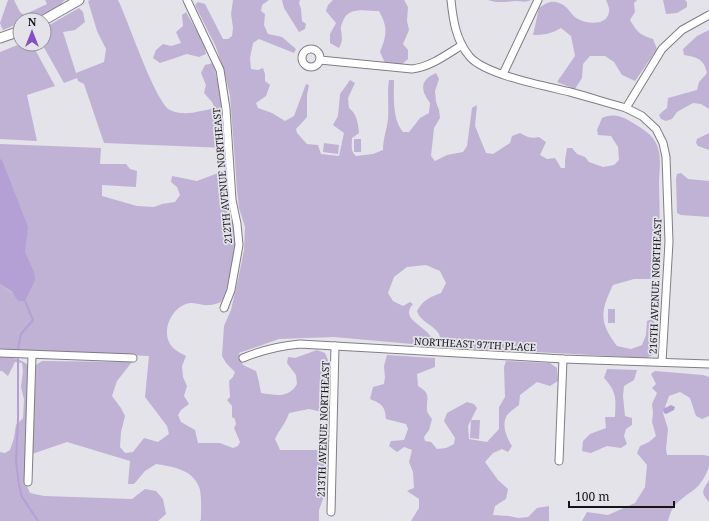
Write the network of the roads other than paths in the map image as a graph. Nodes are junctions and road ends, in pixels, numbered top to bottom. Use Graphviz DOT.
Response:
graph roads {
  1 [pos="79,0"];
  2 [pos="187,0"];
  3 [pos="451,0"];
  4 [pos="538,0"];
  5 [pos="52,15"];
  6 [pos="709,15"];
  7 [pos="12,33"];
  8 [pos="0,38"];
  9 [pos="462,45"];
  10 [pos="320,60"];
  11 [pos="503,74"];
  12 [pos="626,108"];
  13 [pos="224,308"];
  14 [pos="335,346"];
  15 [pos="0,353"];
  16 [pos="32,355"];
  17 [pos="134,358"];
  18 [pos="243,358"];
  19 [pos="563,359"];
  20 [pos="662,362"];
  21 [pos="709,364"];
  22 [pos="559,461"];
  23 [pos="28,482"];
  24 [pos="330,512"];
  1 -- 5 [label="main road"];
  2 -- 13 [label="street, 212TH AVENUE NORTHEAST"];
  3 -- 9 [label="street, 216TH AVENUE NORTHEAST"];
  4 -- 11 [label="street"];
  6 -- 12 [label="street"];
  7 -- 8 [label="main road"];
  9 -- 10 [label="street"];
  9 -- 11 [label="street, 216TH AVENUE NORTHEAST"];
  11 -- 12 [label="street, 216TH AVENUE NORTHEAST"];
  12 -- 20 [label="street, 216TH AVENUE NORTHEAST"];
  14 -- 18 [label="street, NORTHEAST 97TH PLACE"];
  14 -- 19 [label="street, NORTHEAST 97TH PLACE"];
  14 -- 24 [label="street, 213TH AVENUE NORTHEAST"];
  15 -- 16 [label="street"];
  16 -- 17 [label="street"];
  16 -- 23 [label="street"];
  19 -- 20 [label="street, NORTHEAST 97TH PLACE"];
  19 -- 22 [label="street"];
  20 -- 21 [label="street, NORTHEAST 97TH PLACE"];
}
